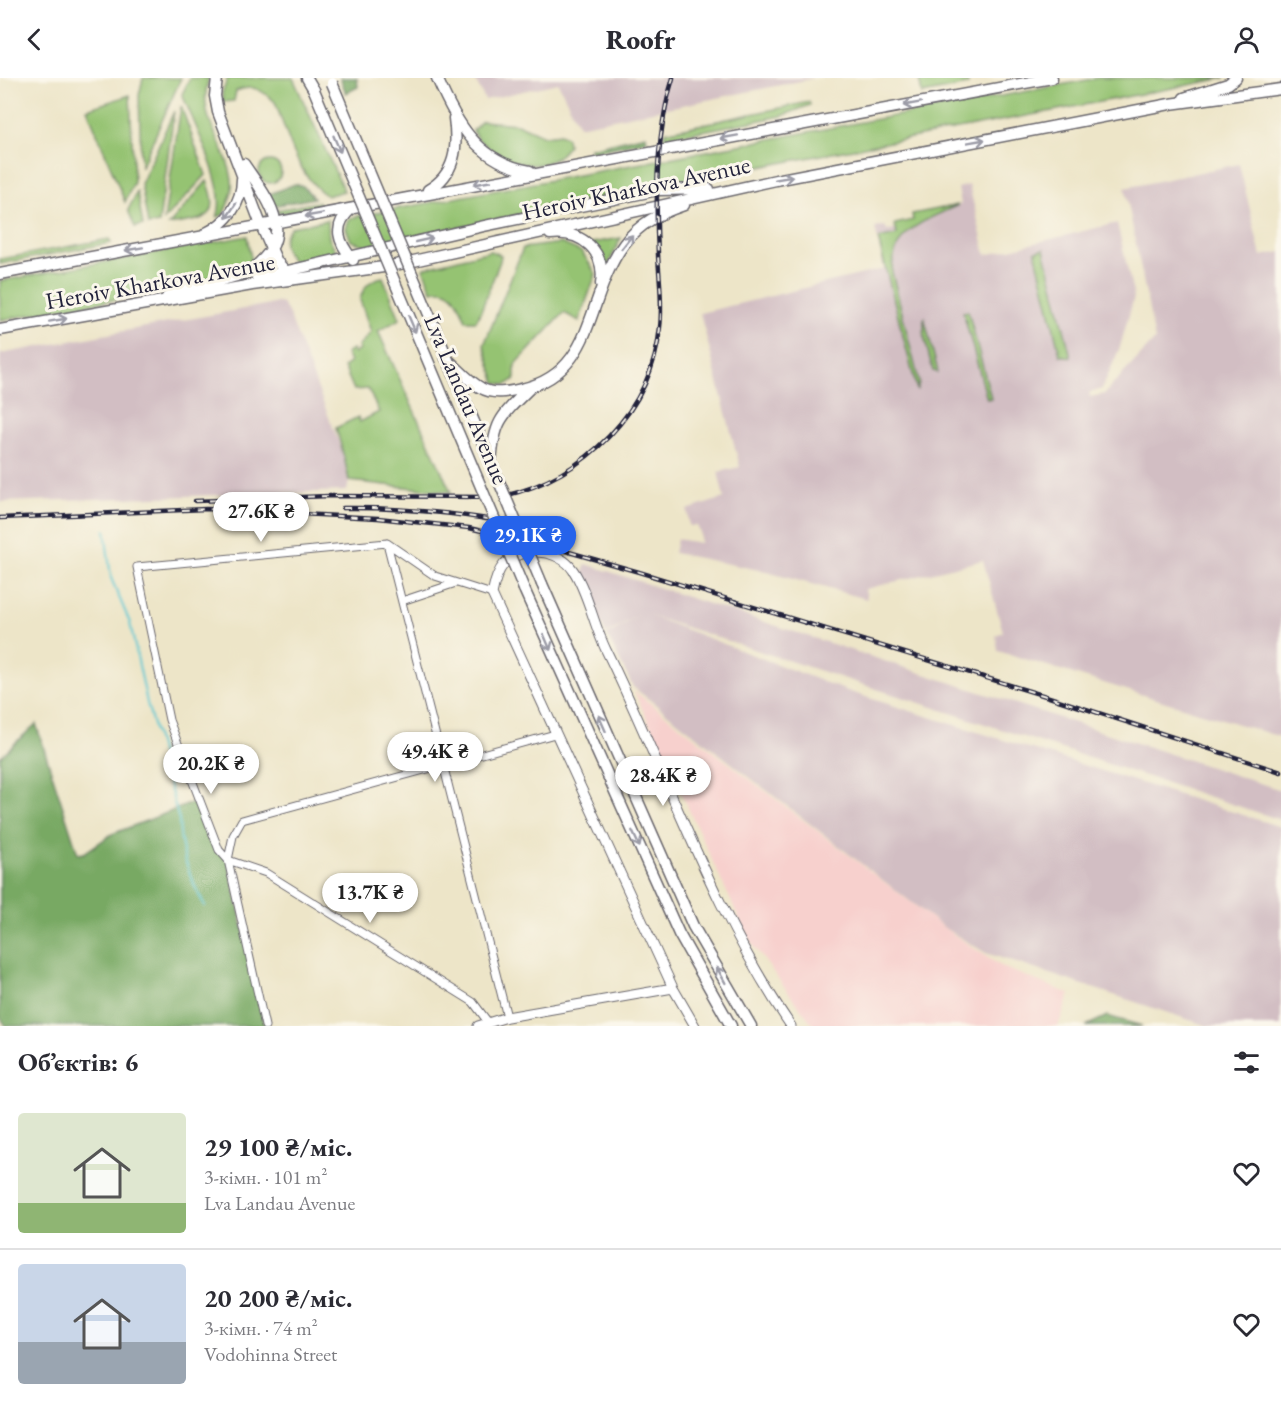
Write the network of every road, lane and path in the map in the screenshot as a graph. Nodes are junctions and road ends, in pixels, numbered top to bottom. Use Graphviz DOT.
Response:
graph roads {
  1 [pos="217,78"];
  2 [pos="222,78"];
  3 [pos="308,78"];
  4 [pos="437,78"];
  5 [pos="1052,78"];
  6 [pos="331,80"];
  7 [pos="1232,80"];
  8 [pos="1281,89"];
  9 [pos="215,91"];
  10 [pos="1170,104"];
  11 [pos="454,117"];
  12 [pos="234,149"];
  13 [pos="240,164"];
  14 [pos="539,171"];
  15 [pos="727,189"];
  16 [pos="419,195"];
  17 [pos="351,209"];
  18 [pos="277,222"];
  19 [pos="262,225"];
  20 [pos="191,239"];
  21 [pos="503,239"];
  22 [pos="343,245"];
  23 [pos="272,248"];
  24 [pos="367,253"];
  25 [pos="350,256"];
  26 [pos="377,268"];
  27 [pos="288,271"];
  28 [pos="0,274"];
  29 [pos="302,278"];
  30 [pos="600,294"];
  31 [pos="159,302"];
  32 [pos="0,330"];
  33 [pos="446,358"];
  34 [pos="531,387"];
  35 [pos="491,464"];
  36 [pos="387,543"];
  37 [pos="457,583"];
  38 [pos="492,594"];
  39 [pos="402,601"];
  40 [pos="555,734"];
  41 [pos="443,764"];
  42 [pos="228,860"];
  43 [pos="673,988"];
  44 [pos="507,1017"];
  45 [pos="488,1022"];
  46 [pos="265,1026"];
  47 [pos="477,1026"];
  48 [pos="694,1026"];
  49 [pos="731,1026"];
  50 [pos="751,1026"];
  51 [pos="791,1026"];
  1 -- 9 [label="main road"];
  2 -- 9 [label="main road"];
  3 -- 49 [label="main road, Lva Landau Avenue, one-way, bridge"];
  4 -- 11 [label="main road"];
  5 -- 14 [label="main road, Heroiv Kharkova Avenue, one-way"];
  6 -- 33 [label="main road, Lva Landau Avenue, bridge"];
  7 -- 10 [label="main road"];
  8 -- 10 [label="main road, Heroiv Kharkova Avenue"];
  9 -- 12 [label="main road"];
  15 -- 10 [label="main road, Heroiv Kharkova Avenue, one-way"];
  11 -- 14 [label="main road"];
  11 -- 16 [label="main road"];
  12 -- 13 [label="main road"];
  12 -- 18 [label="main road"];
  13 -- 19 [label="main road"];
  13 -- 20 [label="main road, one-way"];
  14 -- 16 [label="main road, Heroiv Kharkova Avenue, one-way"];
  15 -- 21 [label="main road, Heroiv Kharkova Avenue"];
  24 -- 15 [label="main road, one-way"];
  30 -- 15 [label="main road, one-way"];
  16 -- 17 [label="main road, Heroiv Kharkova Avenue"];
  17 -- 18 [label="main road, Heroiv Kharkova Avenue, one-way"];
  17 -- 22 [label="main road"];
  18 -- 19 [label="main road, Heroiv Kharkova Avenue"];
  18 -- 23 [label="main road"];
  19 -- 20 [label="main road, Heroiv Kharkova Avenue"];
  19 -- 23 [label="main road"];
  20 -- 28 [label="main road, Heroiv Kharkova Avenue, one-way"];
  21 -- 26 [label="main road, Heroiv Kharkova Avenue"];
  21 -- 30 [label="main road"];
  22 -- 24 [label="main road"];
  22 -- 25 [label="main road"];
  23 -- 27 [label="main road"];
  23 -- 31 [label="main road"];
  24 -- 25 [label="main road"];
  25 -- 26 [label="main road"];
  25 -- 27 [label="main road"];
  26 -- 29 [label="main road, Heroiv Kharkova Avenue"];
  27 -- 29 [label="main road"];
  27 -- 31 [label="main road"];
  29 -- 31 [label="main road, Heroiv Kharkova Avenue"];
  30 -- 34 [label="main road"];
  32 -- 31 [label="main road, Heroiv Kharkova Avenue, one-way"];
  33 -- 34 [label="main road"];
  33 -- 35 [label="main road, Lva Landau Avenue, bridge"];
  34 -- 35 [label="main road"];
  50 -- 35 [label="main road, Lva Landau Avenue, one-way, bridge"];
  36 -- 37 [label="street"];
  36 -- 39 [label="street"];
  36 -- 42 [label="street"];
  37 -- 38 [label="street"];
  37 -- 39 [label="street"];
  38 -- 40 [label="street"];
  38 -- 51 [label="street"];
  39 -- 41 [label="street"];
  40 -- 41 [label="street"];
  40 -- 43 [label="street"];
  41 -- 42 [label="street"];
  41 -- 44 [label="street"];
  42 -- 45 [label="street"];
  42 -- 46 [label="street"];
  43 -- 44 [label="street"];
  43 -- 48 [label="street"];
  44 -- 45 [label="street"];
  45 -- 47 [label="street"];
}
